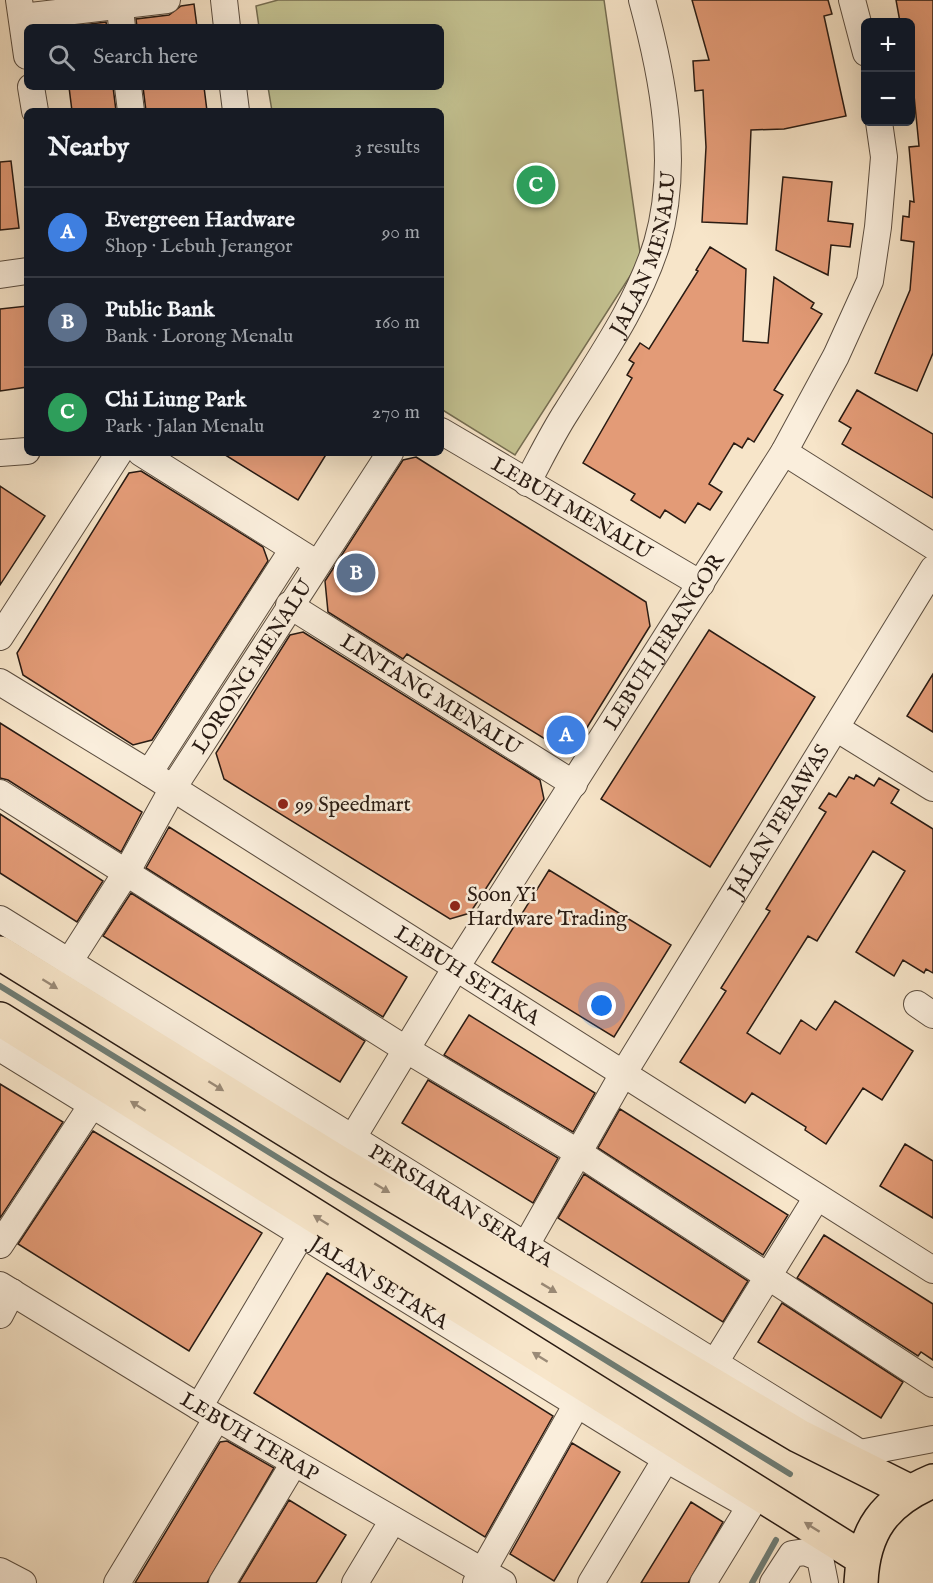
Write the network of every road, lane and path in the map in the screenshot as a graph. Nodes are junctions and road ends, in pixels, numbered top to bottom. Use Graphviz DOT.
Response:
graph roads {
  1 [pos="166,0"];
  2 [pos="224,0"];
  3 [pos="642,0"];
  4 [pos="852,0"];
  5 [pos="20,9"];
  6 [pos="120,11"];
  7 [pos="227,24"];
  8 [pos="861,34"];
  9 [pos="24,36"];
  10 [pos="32,90"];
  11 [pos="128,90"];
  12 [pos="233,90"];
  13 [pos="34,108"];
  14 [pos="131,108"];
  15 [pos="236,108"];
  16 [pos="880,126"];
  17 [pos="24,271"];
  18 [pos="0,275"];
  19 [pos="444,432"];
  20 [pos="24,451"];
  21 [pos="784,452"];
  22 [pos="0,453"];
  23 [pos="117,456"];
  24 [pos="146,456"];
  25 [pos="388,456"];
  26 [pos="527,483"];
  27 [pos="933,546"];
  28 [pos="293,549"];
  29 [pos="320,564"];
  30 [pos="933,569"];
  31 [pos="701,584"];
  32 [pos="289,605"];
  33 [pos="0,637"];
  34 [pos="0,682"];
  35 [pos="836,728"];
  36 [pos="149,772"];
  37 [pos="574,784"];
  38 [pos="173,788"];
  39 [pos="933,788"];
  40 [pos="0,793"];
  41 [pos="126,873"];
  42 [pos="0,919"];
  43 [pos="0,953"];
  44 [pos="69,962"];
  45 [pos="455,969"];
  46 [pos="0,1019"];
  47 [pos="0,1048"];
  48 [pos="406,1050"];
  49 [pos="623,1074"];
  50 [pos="92,1105"];
  51 [pos="346,1149"];
  52 [pos="579,1152"];
  53 [pos="817,1197"];
  54 [pos="302,1235"];
  55 [pos="0,1245"];
  56 [pos="526,1245"];
  57 [pos="933,1270"];
  58 [pos="768,1276"];
  59 [pos="6,1288"];
  60 [pos="0,1315"];
  61 [pos="714,1364"];
  62 [pos="933,1384"];
  63 [pos="577,1404"];
  64 [pos="208,1413"];
  65 [pos="933,1439"];
  66 [pos="666,1459"];
  67 [pos="294,1463"];
  68 [pos="921,1486"];
  69 [pos="757,1499"];
  70 [pos="393,1520"];
  71 [pos="862,1570"];
  72 [pos="0,1571"];
  73 [pos="487,1579"];
  74 [pos="23,1583"];
  75 [pos="117,1583"];
  76 [pos="222,1583"];
  77 [pos="355,1583"];
  78 [pos="591,1583"];
  79 [pos="703,1583"];
  80 [pos="773,1583"];
  81 [pos="825,1583"];
  1 -- 6 [label="street"];
  2 -- 7 [label="street"];
  3 -- 26 [label="street, JALAN MENALU"];
  4 -- 8 [label="street"];
  5 -- 6 [label="street"];
  5 -- 9 [label="street"];
  10 -- 13 [label="street"];
  11 -- 14 [label="street"];
  12 -- 15 [label="street"];
  16 -- 21 [label="street, LEBUH JERANGOR"];
  17 -- 18 [label="street"];
  19 -- 26 [label="street, LEBUH MENALU"];
  20 -- 22 [label="street"];
  21 -- 27 [label="street"];
  21 -- 31 [label="street, LEBUH JERANGOR"];
  23 -- 33 [label="street"];
  24 -- 28 [label="street"];
  25 -- 29 [label="street, LORONG MENALU"];
  26 -- 31 [label="street, LEBUH MENALU"];
  28 -- 29 [label="street"];
  28 -- 36 [label="street, LORONG MENALU"];
  29 -- 32 [label="street, LORONG MENALU"];
  30 -- 35 [label="street, JALAN PERAWAS"];
  31 -- 37 [label="street, LEBUH JERANGOR"];
  32 -- 37 [label="street, LINTANG MENALU"];
  32 -- 38 [label="street, LORONG MENALU"];
  34 -- 36 [label="street, LEBUH SETAKA"];
  35 -- 39 [label="street"];
  35 -- 49 [label="street, JALAN PERAWAS"];
  36 -- 38 [label="street, LEBUH SETAKA"];
  37 -- 45 [label="street, LEBUH JERANGOR"];
  38 -- 41 [label="street, LORONG MENALU"];
  38 -- 45 [label="street, LEBUH SETAKA"];
  40 -- 41 [label="street"];
  41 -- 44 [label="street, LORONG MENALU"];
  41 -- 48 [label="street"];
  42 -- 44 [label="street, PERSIARAN SERAYA"];
  43 -- 51 [label="main road, PERSIARAN SERAYA, one-way"];
  44 -- 51 [label="street, PERSIARAN SERAYA"];
  45 -- 48 [label="street, LEBUH JERANGOR"];
  45 -- 49 [label="street, LEBUH SETAKA"];
  69 -- 46 [label="main road, one-way"];
  47 -- 50 [label="street, JALAN SETAKA"];
  48 -- 51 [label="street, LEBUH JERANGOR"];
  48 -- 52 [label="street"];
  49 -- 52 [label="street, JALAN PERAWAS"];
  49 -- 53 [label="street, LEBUH SETAKA"];
  50 -- 54 [label="street, JALAN SETAKA"];
  50 -- 55 [label="street"];
  51 -- 56 [label="street, PERSIARAN SERAYA"];
  51 -- 68 [label="main road, PERSIARAN SERAYA, one-way"];
  52 -- 56 [label="street, JALAN PERAWAS"];
  52 -- 58 [label="street"];
  53 -- 57 [label="street, LEBUH SETAKA"];
  53 -- 58 [label="street"];
  54 -- 63 [label="street, JALAN SETAKA"];
  54 -- 64 [label="street"];
  56 -- 61 [label="street, PERSIARAN SERAYA"];
  58 -- 61 [label="street"];
  58 -- 62 [label="street"];
  59 -- 60 [label="street"];
  59 -- 64 [label="street, LEBUH TERAP"];
  61 -- 65 [label="street, PERSIARAN SERAYA"];
  63 -- 66 [label="street, JALAN SETAKA"];
  63 -- 73 [label="street"];
  64 -- 67 [label="street, LEBUH TERAP"];
  64 -- 75 [label="street"];
  66 -- 69 [label="street, JALAN SETAKA"];
  66 -- 78 [label="street"];
  67 -- 70 [label="street, LEBUH TERAP"];
  67 -- 76 [label="street"];
  68 -- 71 [label="main road"];
  71 -- 69 [label="main road, one-way"];
  69 -- 79 [label="street"];
  70 -- 73 [label="street, LEBUH TERAP"];
  70 -- 77 [label="street"];
  72 -- 74 [label="street"];
  80 -- 81 [label="street"];
}
